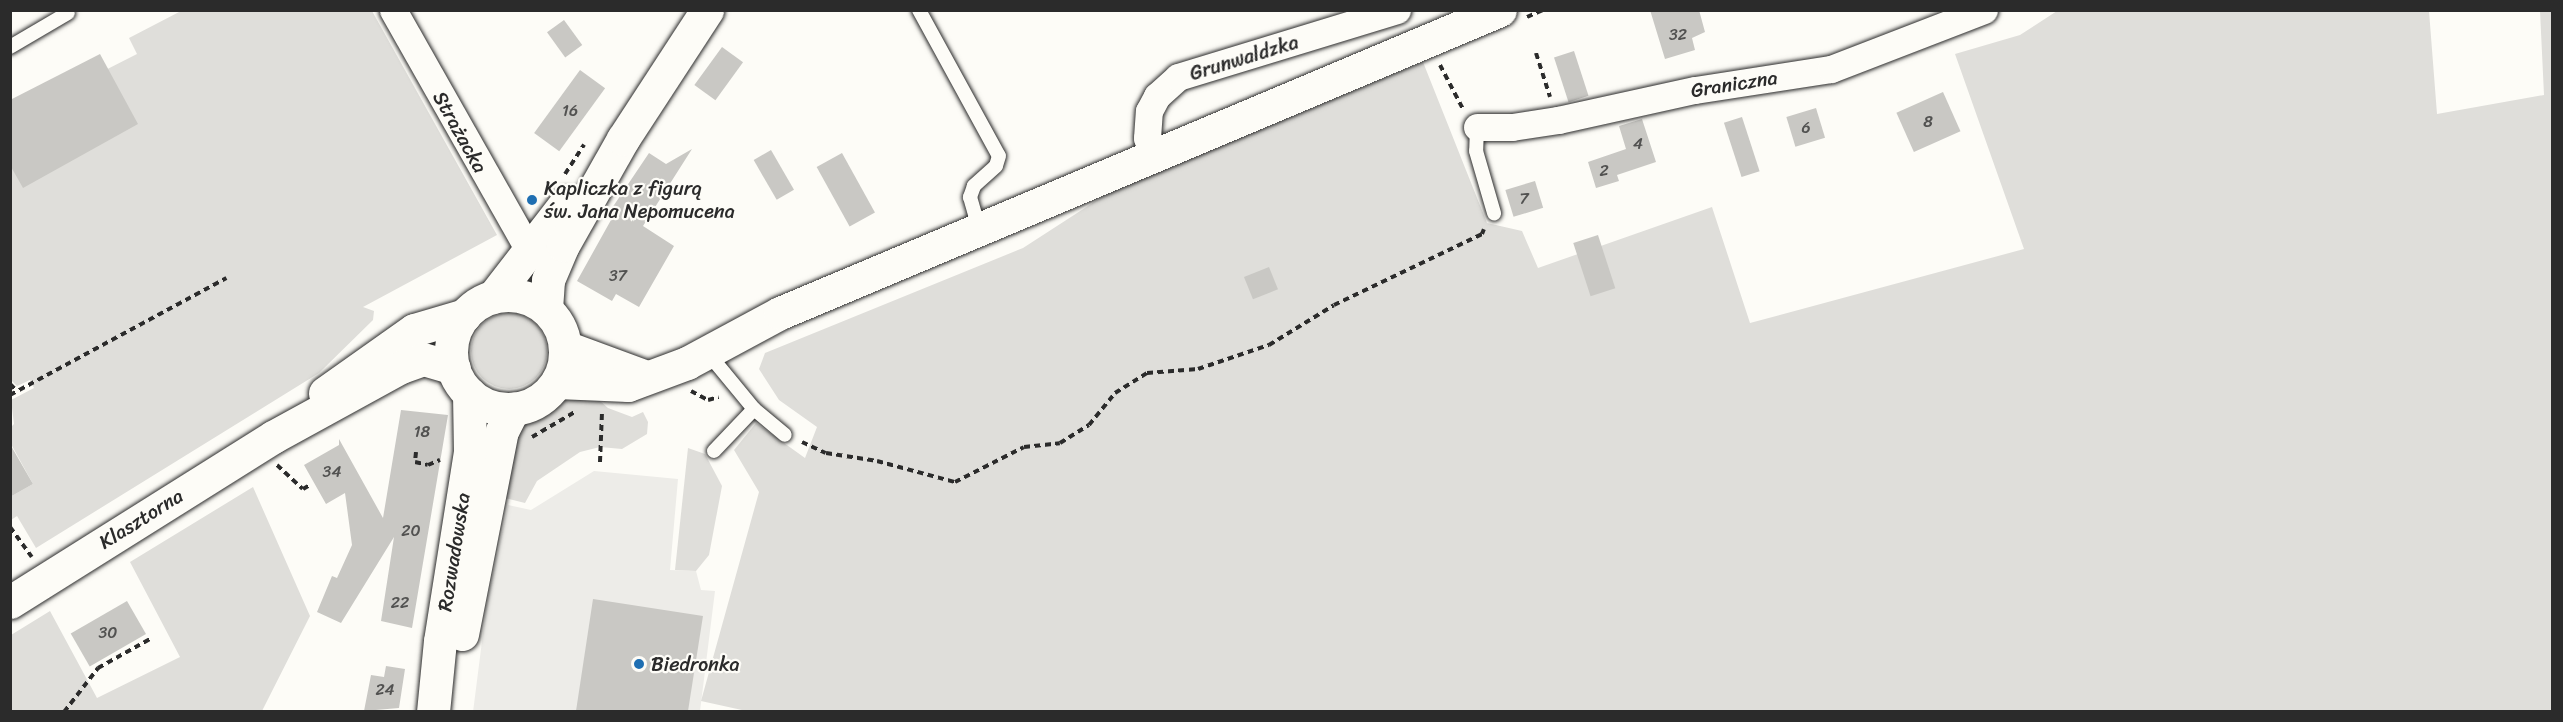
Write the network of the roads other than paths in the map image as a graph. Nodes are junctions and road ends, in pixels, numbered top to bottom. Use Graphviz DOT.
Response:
graph roads {
  1 [pos="393,10"];
  2 [pos="707,10"];
  3 [pos="919,10"];
  4 [pos="1397,10"];
  5 [pos="1500,10"];
  6 [pos="1984,10"];
  7 [pos="68,13"];
  8 [pos="10,47"];
  9 [pos="1477,127"];
  10 [pos="623,139"];
  11 [pos="1153,156"];
  12 [pos="1494,213"];
  13 [pos="979,229"];
  14 [pos="530,252"];
  15 [pos="493,297"];
  16 [pos="546,309"];
  17 [pos="465,315"];
  18 [pos="566,347"];
  19 [pos="706,351"];
  20 [pos="646,377"];
  21 [pos="461,380"];
  22 [pos="557,381"];
  23 [pos="513,409"];
  24 [pos="754,409"];
  25 [pos="785,435"];
  26 [pos="274,450"];
  27 [pos="714,452"];
  28 [pos="10,602"];
  29 [pos="433,711"];
  30 [pos="443,711"];
  1 -- 14 [label="street, Strażacka"];
  2 -- 10 [label="street"];
  3 -- 13 [label="lane"];
  4 -- 11 [label="street, Grunwaldzka"];
  5 -- 11 [label="street"];
  6 -- 9 [label="street, Graniczna"];
  7 -- 8 [label="lane"];
  9 -- 12 [label="lane"];
  10 -- 14 [label="street"];
  10 -- 16 [label="street"];
  11 -- 13 [label="street"];
  13 -- 19 [label="street"];
  14 -- 15 [label="street"];
  15 -- 16 [label="street"];
  15 -- 17 [label="street"];
  16 -- 18 [label="street"];
  17 -- 21 [label="street"];
  17 -- 26 [label="street, Klasztorna"];
  18 -- 20 [label="street"];
  18 -- 22 [label="street"];
  19 -- 20 [label="street"];
  19 -- 24 [label="lane"];
  20 -- 22 [label="street"];
  21 -- 23 [label="street"];
  21 -- 26 [label="street, Klasztorna"];
  21 -- 29 [label="street, Rozwadowska"];
  22 -- 23 [label="street"];
  23 -- 30 [label="street, Rozwadowska"];
  24 -- 25 [label="lane"];
  24 -- 27 [label="lane"];
  26 -- 28 [label="street, Klasztorna"];
}
